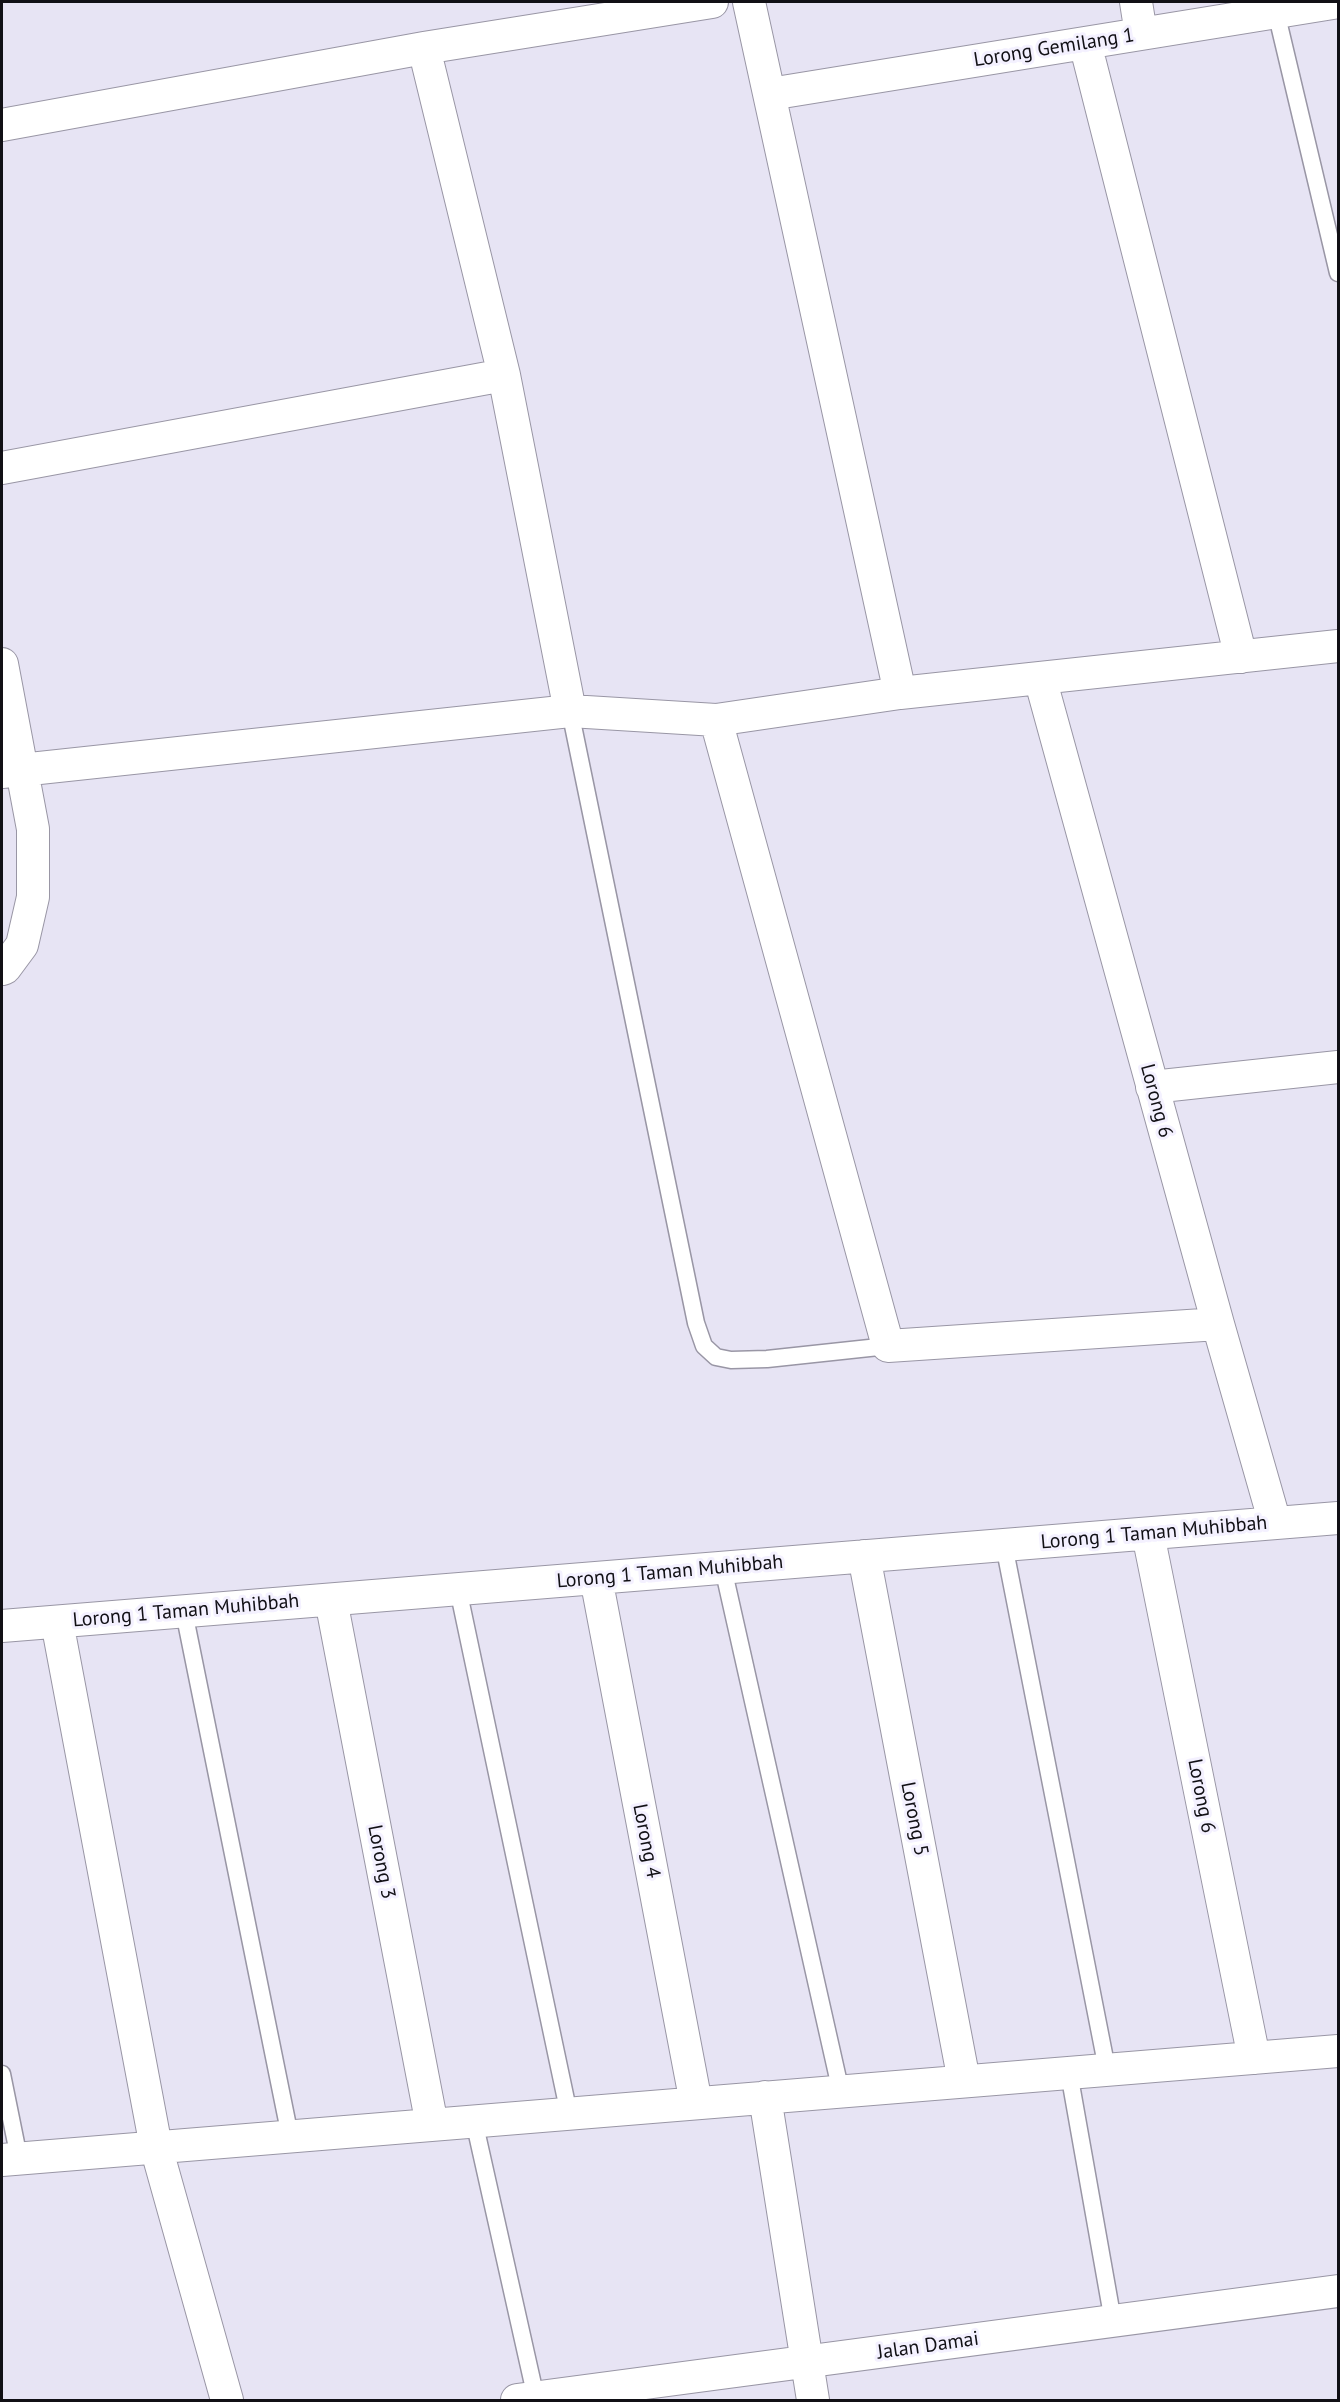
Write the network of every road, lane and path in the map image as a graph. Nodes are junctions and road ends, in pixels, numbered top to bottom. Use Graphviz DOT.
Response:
graph roads {
  1 [pos="712,2"];
  2 [pos="749,2"];
  3 [pos="1136,2"];
  4 [pos="1338,2"];
  5 [pos="1276,12"];
  6 [pos="1141,34"];
  7 [pos="1085,43"];
  8 [pos="424,48"];
  9 [pos="770,94"];
  10 [pos="2,125"];
  11 [pos="1338,273"];
  12 [pos="504,375"];
  13 [pos="2,468"];
  14 [pos="1338,646"];
  15 [pos="1240,657"];
  16 [pos="2,664"];
  17 [pos="1040,678"];
  18 [pos="900,693"];
  19 [pos="570,711"];
  20 [pos="716,720"];
  21 [pos="11,771"];
  22 [pos="2,969"];
  23 [pos="1338,1067"];
  24 [pos="1152,1087"];
  25 [pos="1218,1324"];
  26 [pos="888,1346"];
  27 [pos="1338,1518"];
  28 [pos="1275,1523"];
  29 [pos="1148,1534"];
  30 [pos="1004,1545"];
  31 [pos="864,1556"];
  32 [pos="723,1568"];
  33 [pos="596,1578"];
  34 [pos="458,1589"];
  35 [pos="331,1599"];
  36 [pos="184,1612"];
  37 [pos="57,1622"];
  38 [pos="2,1626"];
  39 [pos="1338,2051"];
  40 [pos="1254,2058"];
  41 [pos="1107,2069"];
  42 [pos="1069,2073"];
  43 [pos="2,2074"];
  44 [pos="964,2081"];
  45 [pos="841,2092"];
  46 [pos="765,2097"];
  47 [pos="696,2103"];
  48 [pos="569,2114"];
  49 [pos="474,2121"];
  50 [pos="432,2125"];
  51 [pos="290,2136"];
  52 [pos="156,2147"];
  53 [pos="10,2159"];
  54 [pos="1338,2291"];
  55 [pos="1113,2321"];
  56 [pos="806,2362"];
  57 [pos="527,2399"];
  58 [pos="227,2400"];
  59 [pos="813,2400"];
  1 -- 8 [label="street"];
  2 -- 9 [label="street"];
  3 -- 6 [label="street"];
  4 -- 5 [label="street, Lorong Gemilang 1"];
  5 -- 6 [label="street, Lorong Gemilang 1"];
  5 -- 11 [label="lane"];
  6 -- 7 [label="street, Lorong Gemilang 1"];
  7 -- 9 [label="street, Lorong Gemilang 1"];
  7 -- 15 [label="street"];
  8 -- 10 [label="street"];
  8 -- 12 [label="street"];
  9 -- 18 [label="street"];
  12 -- 13 [label="street"];
  12 -- 19 [label="street"];
  14 -- 15 [label="street"];
  15 -- 17 [label="street"];
  16 -- 21 [label="street"];
  17 -- 18 [label="street"];
  17 -- 24 [label="street, Lorong 6"];
  18 -- 20 [label="street"];
  19 -- 20 [label="street"];
  19 -- 21 [label="street"];
  19 -- 26 [label="lane"];
  20 -- 26 [label="street"];
  21 -- 22 [label="street"];
  23 -- 24 [label="street"];
  24 -- 25 [label="street, Lorong 6"];
  25 -- 26 [label="street"];
  25 -- 28 [label="street, Lorong 6"];
  27 -- 28 [label="street, Lorong 1 Taman Muhibbah"];
  28 -- 29 [label="street, Lorong 1 Taman Muhibbah"];
  29 -- 30 [label="street, Lorong 1 Taman Muhibbah"];
  29 -- 40 [label="street, Lorong 6"];
  30 -- 31 [label="street, Lorong 1 Taman Muhibbah"];
  30 -- 41 [label="lane"];
  31 -- 32 [label="street, Lorong 1 Taman Muhibbah"];
  31 -- 44 [label="street, Lorong 5"];
  32 -- 33 [label="street, Lorong 1 Taman Muhibbah"];
  32 -- 45 [label="lane"];
  33 -- 34 [label="street, Lorong 1 Taman Muhibbah"];
  33 -- 47 [label="street, Lorong 4"];
  34 -- 35 [label="street, Lorong 1 Taman Muhibbah"];
  34 -- 48 [label="lane"];
  35 -- 36 [label="street, Lorong 1 Taman Muhibbah"];
  35 -- 50 [label="street, Lorong 3"];
  36 -- 37 [label="street, Lorong 1 Taman Muhibbah"];
  36 -- 51 [label="lane"];
  37 -- 38 [label="street, Lorong 1 Taman Muhibbah"];
  37 -- 52 [label="street"];
  39 -- 40 [label="street"];
  40 -- 41 [label="street"];
  41 -- 42 [label="street"];
  42 -- 44 [label="street"];
  42 -- 55 [label="lane"];
  43 -- 53 [label="lane"];
  44 -- 45 [label="street"];
  45 -- 46 [label="street"];
  46 -- 47 [label="street"];
  46 -- 56 [label="street"];
  47 -- 48 [label="street"];
  48 -- 49 [label="street"];
  49 -- 50 [label="street"];
  49 -- 57 [label="lane"];
  50 -- 51 [label="street"];
  51 -- 52 [label="street"];
  52 -- 53 [label="street"];
  52 -- 58 [label="street"];
  54 -- 55 [label="street, Jalan Damai"];
  55 -- 56 [label="street, Jalan Damai"];
  56 -- 57 [label="street, Jalan Damai"];
  56 -- 59 [label="street"];
}
